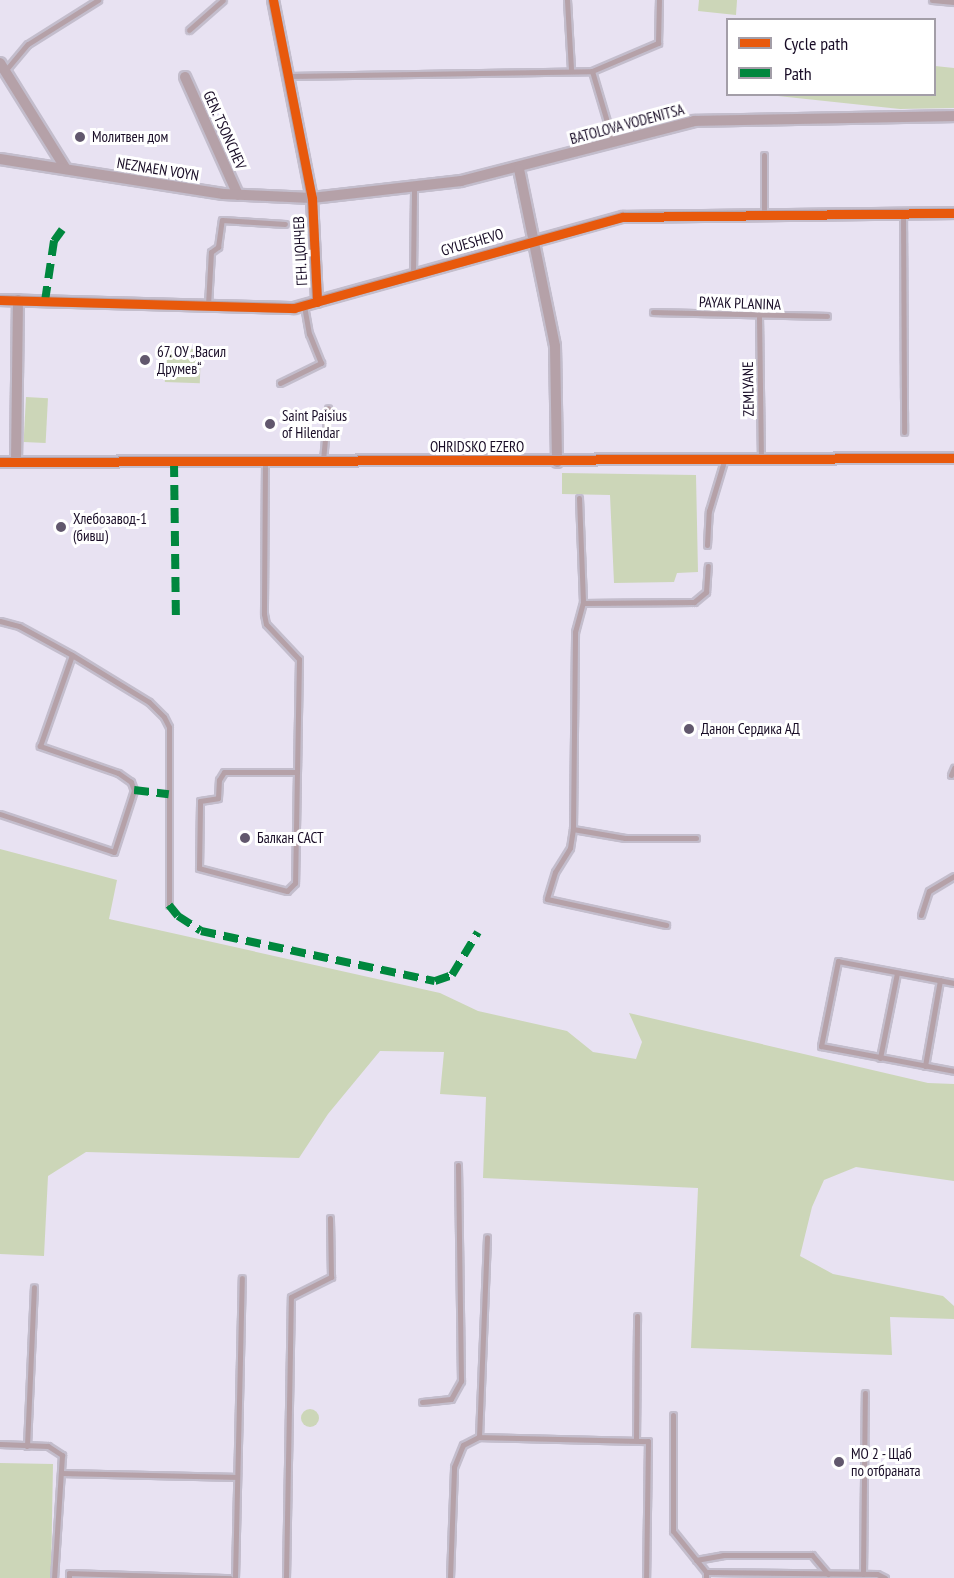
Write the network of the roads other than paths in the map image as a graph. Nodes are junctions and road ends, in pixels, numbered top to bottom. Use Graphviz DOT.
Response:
graph roads {
  1 [pos="98,0"];
  2 [pos="223,0"];
  3 [pos="273,0"];
  4 [pos="567,0"];
  5 [pos="659,0"];
  6 [pos="932,0"];
  7 [pos="954,2"];
  8 [pos="189,30"];
  9 [pos="2,67"];
  10 [pos="571,70"];
  11 [pos="592,71"];
  12 [pos="289,76"];
  13 [pos="185,77"];
  14 [pos="954,116"];
  15 [pos="613,143"];
  16 [pos="764,155"];
  17 [pos="0,159"];
  18 [pos="66,169"];
  19 [pos="519,169"];
  20 [pos="414,188"];
  21 [pos="238,195"];
  22 [pos="312,198"];
  23 [pos="903,213"];
  24 [pos="954,213"];
  25 [pos="764,214"];
  26 [pos="285,224"];
  27 [pos="531,240"];
  28 [pos="413,274"];
  29 [pos="0,300"];
  30 [pos="18,300"];
  31 [pos="318,302"];
  32 [pos="208,305"];
  33 [pos="304,306"];
  34 [pos="653,312"];
  35 [pos="827,316"];
  36 [pos="759,317"];
  37 [pos="280,383"];
  38 [pos="328,408"];
  39 [pos="904,432"];
  40 [pos="954,458"];
  41 [pos="761,460"];
  42 [pos="724,461"];
  43 [pos="0,462"];
  44 [pos="16,462"];
  45 [pos="265,462"];
  46 [pos="322,462"];
  47 [pos="557,462"];
  48 [pos="579,498"];
  49 [pos="707,545"];
  50 [pos="708,566"];
  51 [pos="583,603"];
  52 [pos="0,621"];
  53 [pos="72,655"];
  54 [pos="954,768"];
  55 [pos="297,772"];
  56 [pos="951,775"];
  57 [pos="0,814"];
  58 [pos="573,828"];
  59 [pos="696,838"];
  60 [pos="954,876"];
  61 [pos="169,905"];
  62 [pos="921,915"];
  63 [pos="666,925"];
  64 [pos="897,973"];
  65 [pos="940,980"];
  66 [pos="954,983"];
  67 [pos="880,1058"];
  68 [pos="926,1066"];
  69 [pos="954,1071"];
  70 [pos="458,1165"];
  71 [pos="330,1218"];
  72 [pos="487,1237"];
  73 [pos="242,1278"];
  74 [pos="34,1287"];
  75 [pos="637,1317"];
  76 [pos="865,1393"];
  77 [pos="422,1402"];
  78 [pos="673,1415"];
  79 [pos="479,1437"];
  80 [pos="636,1440"];
  81 [pos="0,1444"];
  82 [pos="27,1446"];
  83 [pos="63,1473"];
  84 [pos="237,1477"];
  85 [pos="696,1560"];
  86 [pos="828,1574"];
  87 [pos="863,1574"];
  88 [pos="706,1575"];
  89 [pos="54,1578"];
  90 [pos="69,1578"];
  91 [pos="230,1578"];
  92 [pos="235,1578"];
  93 [pos="286,1578"];
  94 [pos="450,1578"];
  95 [pos="646,1578"];
  96 [pos="885,1578"];
  1 -- 9 [label="lane"];
  2 -- 8 [label="lane"];
  3 -- 12 [label="street, ГЕН. ЦОНЧЕВ"];
  4 -- 10 [label="lane"];
  5 -- 11 [label="lane"];
  6 -- 7 [label="lane"];
  9 -- 18 [label="street"];
  10 -- 11 [label="lane"];
  10 -- 12 [label="lane"];
  11 -- 15 [label="lane"];
  12 -- 22 [label="street, ГЕН. ЦОНЧЕВ"];
  13 -- 21 [label="street, GEN. TSONCHEV"];
  14 -- 15 [label="street, BATOLOVA VODENITSA"];
  15 -- 19 [label="street, BATOLOVA VODENITSA"];
  16 -- 25 [label="lane"];
  17 -- 18 [label="street, NEZNAEN VOYN"];
  18 -- 21 [label="street, NEZNAEN VOYN"];
  19 -- 20 [label="street, BATOLOVA VODENITSA"];
  19 -- 27 [label="street"];
  20 -- 22 [label="street, BATOLOVA VODENITSA"];
  20 -- 28 [label="lane"];
  21 -- 22 [label="street, NEZNAEN VOYN"];
  22 -- 31 [label="street, ГЕН. ЦОНЧЕВ"];
  23 -- 24 [label="street, GYUESHEVO"];
  23 -- 25 [label="street, GYUESHEVO"];
  23 -- 39 [label="lane"];
  25 -- 27 [label="street, GYUESHEVO"];
  26 -- 32 [label="lane"];
  27 -- 28 [label="street, GYUESHEVO"];
  27 -- 47 [label="street"];
  28 -- 31 [label="street, GYUESHEVO"];
  29 -- 30 [label="street, GYUESHEVO"];
  30 -- 32 [label="street, GYUESHEVO"];
  30 -- 44 [label="street"];
  31 -- 33 [label="street, GYUESHEVO"];
  32 -- 33 [label="street, GYUESHEVO"];
  33 -- 37 [label="lane"];
  34 -- 36 [label="lane, PAYAK PLANINA"];
  35 -- 36 [label="lane, PAYAK PLANINA"];
  36 -- 41 [label="lane, ZEMLYANE"];
  38 -- 46 [label="lane"];
  40 -- 41 [label="street, OHRIDSKO EZERO"];
  41 -- 42 [label="street, OHRIDSKO EZERO"];
  42 -- 47 [label="street, OHRIDSKO EZERO"];
  42 -- 49 [label="lane"];
  43 -- 44 [label="street, OHRIDSKO EZERO"];
  44 -- 45 [label="street, OHRIDSKO EZERO"];
  45 -- 46 [label="street, OHRIDSKO EZERO"];
  45 -- 55 [label="lane"];
  46 -- 47 [label="street, OHRIDSKO EZERO"];
  48 -- 51 [label="lane"];
  50 -- 51 [label="lane"];
  51 -- 58 [label="lane"];
  52 -- 53 [label="lane"];
  53 -- 57 [label="lane"];
  53 -- 61 [label="lane"];
  54 -- 56 [label="lane"];
  55 -- 55 [label="lane"];
  58 -- 59 [label="lane"];
  58 -- 63 [label="lane"];
  60 -- 62 [label="lane"];
  64 -- 65 [label="lane"];
  64 -- 67 [label="lane"];
  64 -- 67 [label="lane"];
  65 -- 66 [label="lane"];
  65 -- 68 [label="lane"];
  67 -- 68 [label="lane"];
  68 -- 69 [label="lane"];
  70 -- 77 [label="lane"];
  71 -- 93 [label="lane"];
  72 -- 79 [label="lane"];
  73 -- 84 [label="lane"];
  74 -- 82 [label="lane"];
  75 -- 80 [label="lane"];
  76 -- 87 [label="lane"];
  78 -- 85 [label="lane"];
  79 -- 80 [label="lane"];
  79 -- 94 [label="lane"];
  80 -- 95 [label="lane"];
  81 -- 82 [label="lane"];
  82 -- 83 [label="lane"];
  83 -- 84 [label="lane"];
  83 -- 89 [label="lane"];
  84 -- 92 [label="lane"];
  85 -- 86 [label="lane"];
  85 -- 88 [label="lane"];
  86 -- 87 [label="lane"];
  86 -- 88 [label="lane"];
  87 -- 96 [label="lane"];
  90 -- 91 [label="lane"];
}
